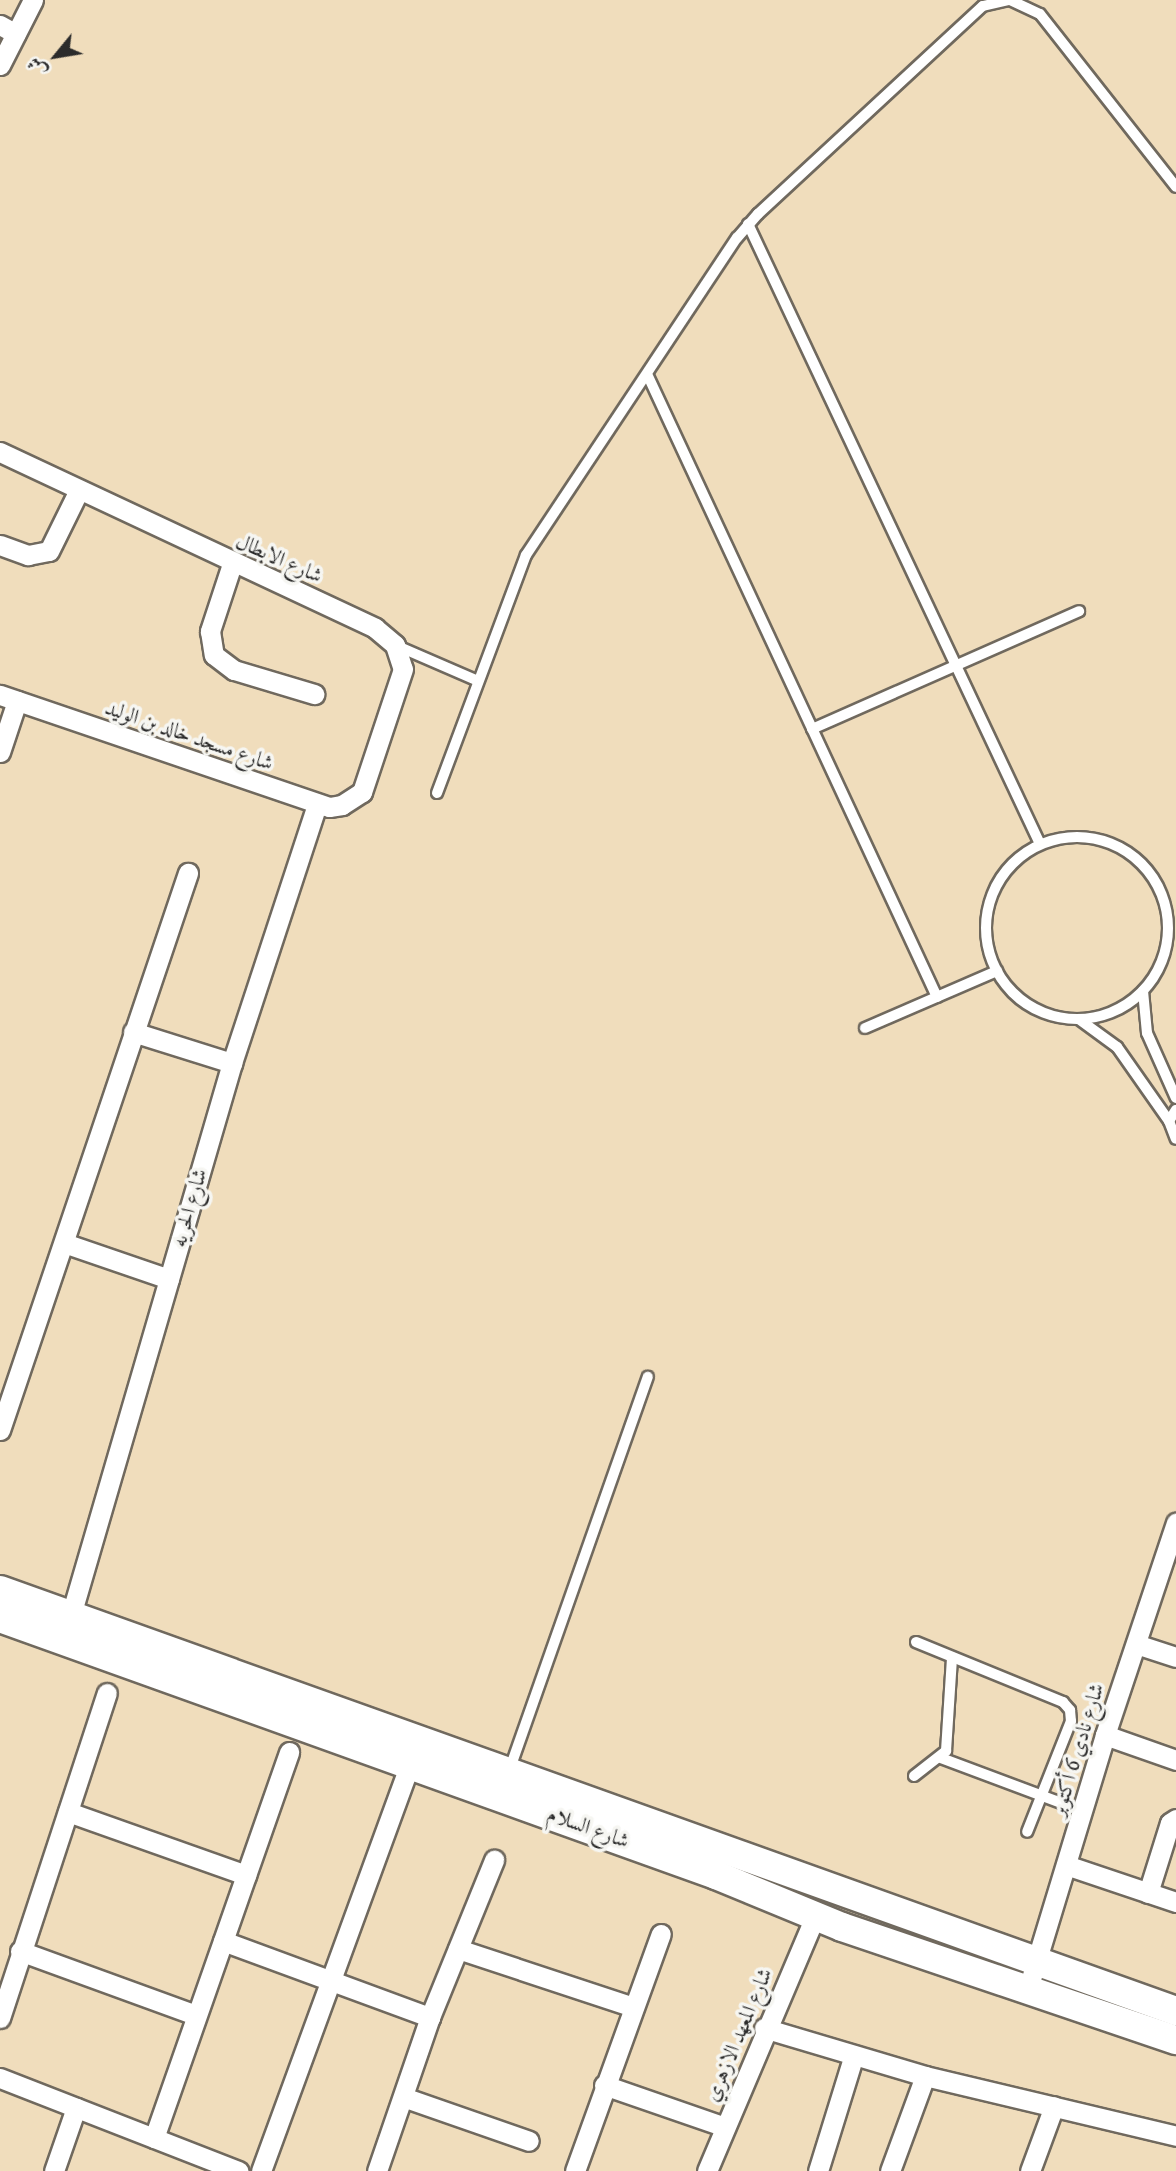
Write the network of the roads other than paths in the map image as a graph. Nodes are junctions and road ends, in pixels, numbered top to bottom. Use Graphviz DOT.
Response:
graph roads {
  1 [pos="33,0"];
  2 [pos="8,30"];
  3 [pos="0,65"];
  4 [pos="1176,187"];
  5 [pos="748,224"];
  6 [pos="648,376"];
  7 [pos="0,452"];
  8 [pos="79,490"];
  9 [pos="0,545"];
  10 [pos="232,564"];
  11 [pos="1079,611"];
  12 [pos="395,645"];
  13 [pos="956,666"];
  14 [pos="478,681"];
  15 [pos="314,694"];
  16 [pos="9,698"];
  17 [pos="812,729"];
  18 [pos="0,752"];
  19 [pos="437,793"];
  20 [pos="317,804"];
  21 [pos="1040,844"];
  22 [pos="188,873"];
  23 [pos="1176,906"];
  24 [pos="1168,918"];
  25 [pos="997,971"];
  26 [pos="1143,991"];
  27 [pos="937,997"];
  28 [pos="1079,1019"];
  29 [pos="865,1028"];
  30 [pos="132,1032"];
  31 [pos="232,1063"];
  32 [pos="1176,1098"];
  33 [pos="1176,1110"];
  34 [pos="1169,1121"];
  35 [pos="1176,1139"];
  36 [pos="64,1243"];
  37 [pos="169,1279"];
  38 [pos="649,1377"];
  39 [pos="0,1430"];
  40 [pos="1176,1523"];
  41 [pos="0,1590"];
  42 [pos="71,1615"];
  43 [pos="1,1622"];
  44 [pos="916,1642"];
  45 [pos="1136,1644"];
  46 [pos="952,1657"];
  47 [pos="1176,1657"];
  48 [pos="107,1693"];
  49 [pos="1105,1735"];
  50 [pos="289,1752"];
  51 [pos="941,1758"];
  52 [pos="1176,1760"];
  53 [pos="410,1764"];
  54 [pos="509,1771"];
  55 [pos="914,1776"];
  56 [pos="1041,1796"];
  57 [pos="1083,1811"];
  58 [pos="68,1812"];
  59 [pos="1176,1819"];
  60 [pos="1027,1832"];
  61 [pos="726,1848"];
  62 [pos="494,1860"];
  63 [pos="1066,1865"];
  64 [pos="246,1875"];
  65 [pos="716,1875"];
  66 [pos="1148,1893"];
  67 [pos="1176,1902"];
  68 [pos="815,1917"];
  69 [pos="661,1934"];
  70 [pos="223,1941"];
  71 [pos="458,1949"];
  72 [pos="20,1951"];
  73 [pos="1036,1963"];
  74 [pos="329,1980"];
  75 [pos="1027,1992"];
  76 [pos="634,2007"];
  77 [pos="1176,2011"];
  78 [pos="196,2015"];
  79 [pos="430,2017"];
  80 [pos="0,2018"];
  81 [pos="764,2028"];
  82 [pos="1176,2039"];
  83 [pos="854,2055"];
  84 [pos="925,2076"];
  85 [pos="0,2078"];
  86 [pos="604,2085"];
  87 [pos="403,2097"];
  88 [pos="1054,2106"];
  89 [pos="76,2108"];
  90 [pos="725,2127"];
  91 [pos="1176,2136"];
  92 [pos="154,2138"];
  93 [pos="529,2141"];
  94 [pos="54,2171"];
  95 [pos="237,2171"];
  96 [pos="261,2171"];
  97 [pos="377,2171"];
  98 [pos="575,2171"];
  99 [pos="707,2171"];
  100 [pos="818,2171"];
  101 [pos="890,2171"];
  102 [pos="1030,2171"];
  1 -- 2 [label="street"];
  2 -- 3 [label="street"];
  4 -- 5 [label="lane"];
  5 -- 6 [label="lane"];
  5 -- 13 [label="lane"];
  6 -- 14 [label="lane"];
  6 -- 17 [label="lane"];
  7 -- 8 [label="street, شارع الابطال"];
  8 -- 9 [label="street"];
  8 -- 10 [label="street, شارع الابطال"];
  10 -- 12 [label="street, شارع الابطال"];
  10 -- 15 [label="street"];
  11 -- 13 [label="lane"];
  12 -- 14 [label="lane"];
  12 -- 20 [label="street, شارع مسجد خالد بن الوليد"];
  13 -- 17 [label="lane"];
  13 -- 21 [label="lane"];
  14 -- 19 [label="lane"];
  16 -- 18 [label="street"];
  16 -- 20 [label="street, شارع مسجد خالد بن الوليد"];
  17 -- 27 [label="lane"];
  20 -- 31 [label="street, شارع الحريه"];
  21 -- 24 [label="lane"];
  21 -- 25 [label="lane"];
  22 -- 30 [label="street"];
  23 -- 24 [label="lane"];
  24 -- 26 [label="lane"];
  25 -- 27 [label="lane"];
  25 -- 28 [label="lane"];
  26 -- 28 [label="lane"];
  26 -- 32 [label="lane"];
  27 -- 29 [label="lane"];
  28 -- 34 [label="lane"];
  30 -- 31 [label="street"];
  30 -- 36 [label="street"];
  31 -- 37 [label="street, شارع الحريه"];
  33 -- 34 [label="lane"];
  34 -- 35 [label="lane"];
  36 -- 37 [label="street"];
  36 -- 39 [label="street"];
  37 -- 42 [label="street, شارع الحريه"];
  38 -- 54 [label="lane"];
  40 -- 45 [label="street, شارع نادي 6 أكتوبر"];
  41 -- 42 [label="street, شارع السلام"];
  42 -- 54 [label="street, شارع السلام"];
  43 -- 53 [label="street, شارع السلام"];
  44 -- 46 [label="lane"];
  45 -- 47 [label="street"];
  45 -- 49 [label="street, شارع نادي 6 أكتوبر"];
  46 -- 51 [label="lane"];
  46 -- 56 [label="lane"];
  48 -- 58 [label="street"];
  49 -- 52 [label="street"];
  49 -- 57 [label="street, شارع نادي 6 أكتوبر"];
  50 -- 64 [label="street"];
  51 -- 55 [label="lane"];
  51 -- 56 [label="lane"];
  53 -- 65 [label="street, شارع السلام"];
  53 -- 74 [label="street"];
  54 -- 61 [label="street, شارع السلام"];
  56 -- 57 [label="lane"];
  56 -- 60 [label="lane"];
  57 -- 63 [label="street, شارع نادي 6 أكتوبر"];
  58 -- 64 [label="street"];
  58 -- 72 [label="street"];
  59 -- 66 [label="street"];
  61 -- 65 [label="street"];
  61 -- 73 [label="street, شارع السلام"];
  62 -- 71 [label="street"];
  63 -- 66 [label="street"];
  63 -- 73 [label="street, شارع نادي 6 أكتوبر"];
  64 -- 70 [label="street"];
  65 -- 68 [label="street, شارع السلام"];
  66 -- 67 [label="street"];
  68 -- 75 [label="street, شارع السلام"];
  68 -- 81 [label="street, شارع المعهد الازهري"];
  69 -- 76 [label="street"];
  70 -- 74 [label="street"];
  70 -- 78 [label="street"];
  71 -- 76 [label="street"];
  71 -- 79 [label="street"];
  72 -- 78 [label="street"];
  72 -- 80 [label="street"];
  73 -- 75 [label="street, شارع نادي 6 أكتوبر"];
  73 -- 77 [label="street, شارع السلام"];
  74 -- 79 [label="street"];
  74 -- 96 [label="street"];
  75 -- 82 [label="street, شارع السلام"];
  76 -- 86 [label="street"];
  78 -- 92 [label="street"];
  79 -- 87 [label="street"];
  81 -- 83 [label="street"];
  81 -- 90 [label="street, شارع المعهد الازهري"];
  83 -- 84 [label="street"];
  83 -- 100 [label="street"];
  84 -- 88 [label="street"];
  84 -- 101 [label="street"];
  85 -- 89 [label="street"];
  86 -- 90 [label="street"];
  86 -- 98 [label="street"];
  87 -- 93 [label="street"];
  87 -- 97 [label="street"];
  88 -- 91 [label="street"];
  88 -- 102 [label="street"];
  89 -- 92 [label="street"];
  89 -- 94 [label="street"];
  90 -- 99 [label="street, شارع المعهد الازهري"];
  92 -- 95 [label="street"];
}
